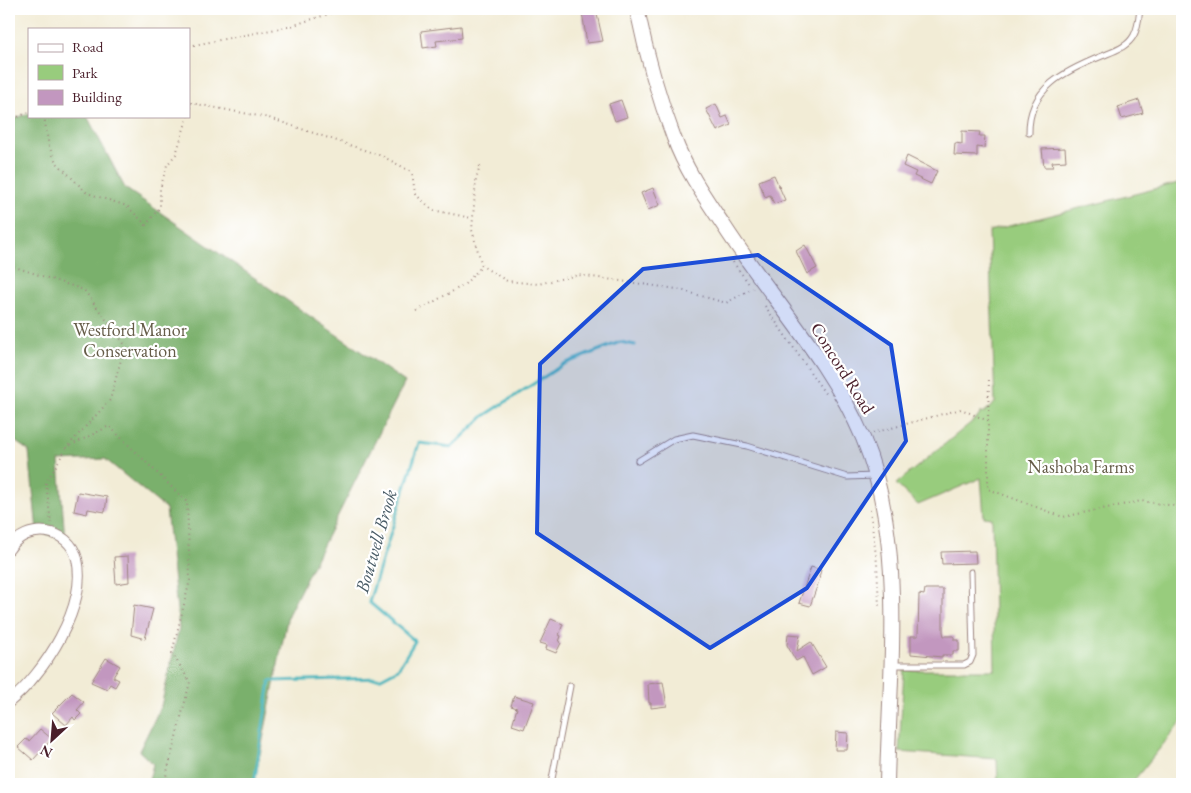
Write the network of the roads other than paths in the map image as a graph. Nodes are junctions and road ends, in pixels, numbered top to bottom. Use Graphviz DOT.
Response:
graph roads {
  1 [pos="637,9"];
  2 [pos="1140,9"];
  3 [pos="1029,133"];
  4 [pos="638,461"];
  5 [pos="875,476"];
  6 [pos="9,549"];
  7 [pos="971,572"];
  8 [pos="891,665"];
  9 [pos="570,686"];
  10 [pos="9,702"];
  11 [pos="551,784"];
  12 [pos="887,784"];
  1 -- 5 [label="main road, Concord Road"];
  2 -- 3 [label="lane"];
  4 -- 5 [label="lane"];
  5 -- 8 [label="main road, Concord Road"];
  6 -- 10 [label="street"];
  7 -- 8 [label="lane"];
  8 -- 12 [label="main road, Concord Road"];
  9 -- 11 [label="lane"];
}
